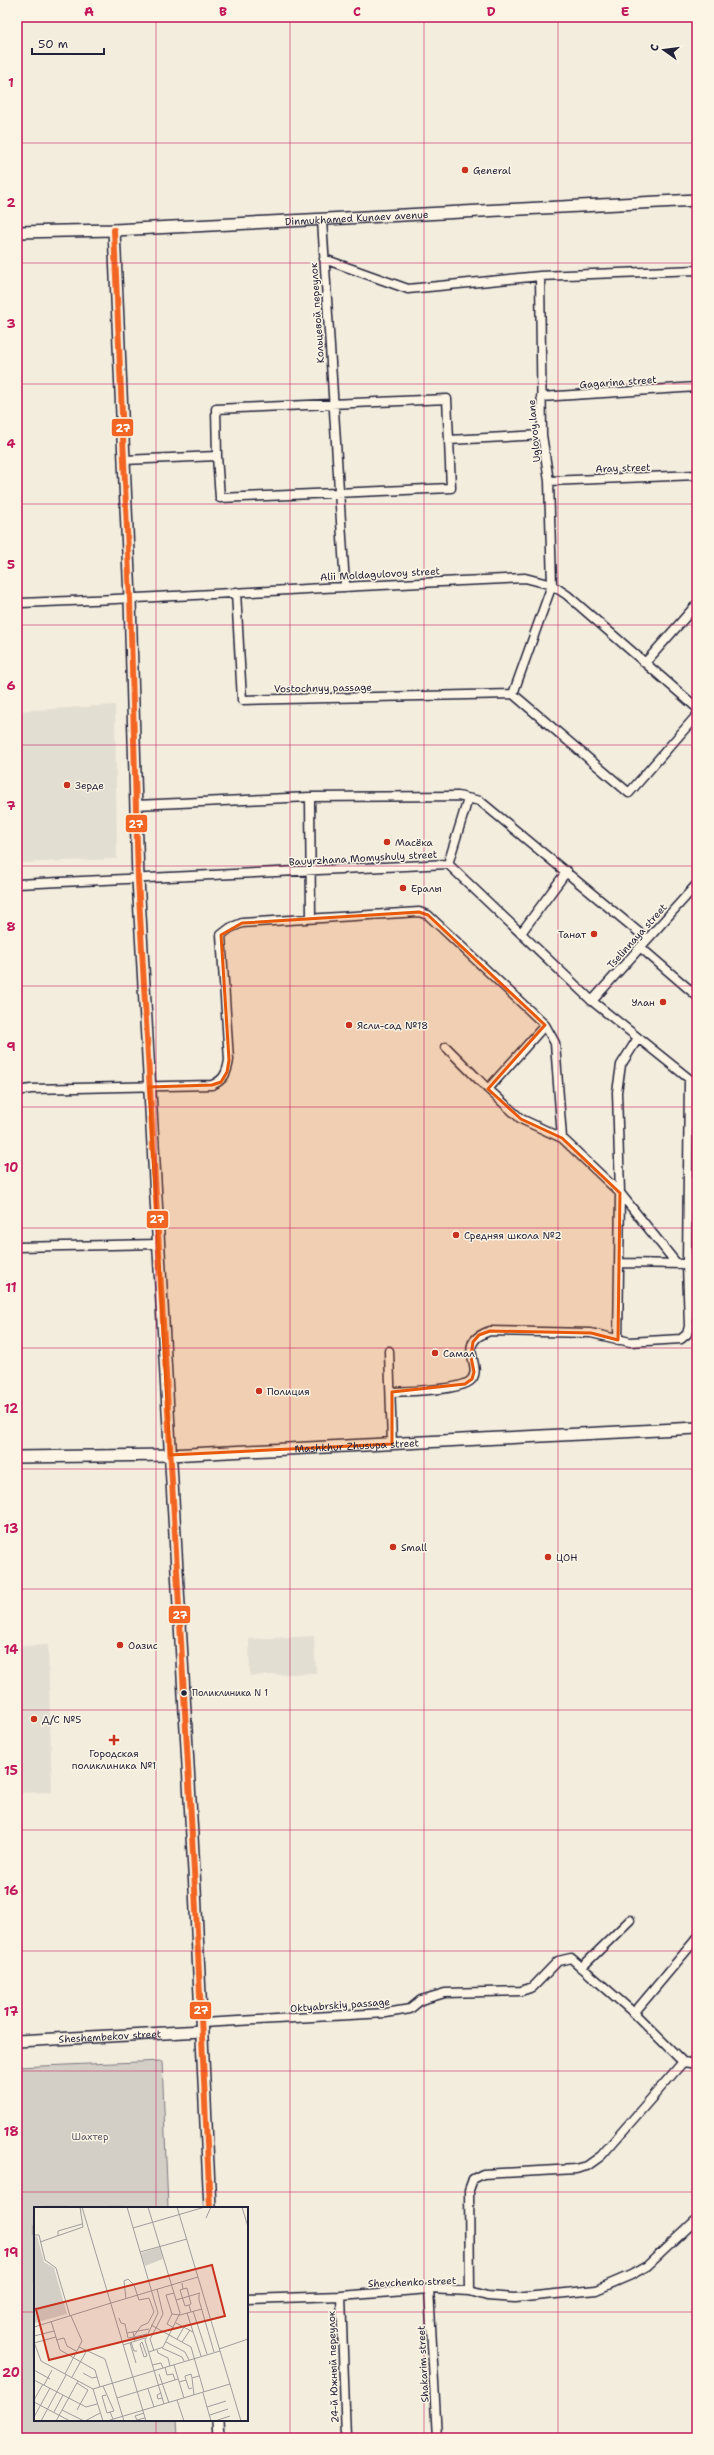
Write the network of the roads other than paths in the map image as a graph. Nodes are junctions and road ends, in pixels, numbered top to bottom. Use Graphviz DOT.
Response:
graph roads {
  1 [pos="697,200"];
  2 [pos="322,220"];
  3 [pos="114,230"];
  4 [pos="17,232"];
  5 [pos="324,259"];
  6 [pos="697,270"];
  7 [pos="540,276"];
  8 [pos="697,387"];
  9 [pos="541,397"];
  10 [pos="333,406"];
  11 [pos="542,435"];
  12 [pos="449,440"];
  13 [pos="217,456"];
  14 [pos="124,460"];
  15 [pos="697,476"];
  16 [pos="549,481"];
  17 [pos="339,493"];
  18 [pos="344,585"];
  19 [pos="552,585"];
  20 [pos="236,592"];
  21 [pos="130,599"];
  22 [pos="17,603"];
  23 [pos="697,604"];
  24 [pos="645,663"];
  25 [pos="513,694"];
  26 [pos="697,708"];
  27 [pos="697,715"];
  28 [pos="310,797"];
  29 [pos="468,799"];
  30 [pos="136,805"];
  31 [pos="448,864"];
  32 [pos="311,871"];
  33 [pos="567,871"];
  34 [pos="138,879"];
  35 [pos="17,884"];
  36 [pos="697,884"];
  37 [pos="312,918"];
  38 [pos="521,933"];
  39 [pos="647,939"];
  40 [pos="640,947"];
  41 [pos="697,996"];
  42 [pos="592,1001"];
  43 [pos="545,1025"];
  44 [pos="638,1038"];
  45 [pos="446,1047"];
  46 [pos="689,1079"];
  47 [pos="697,1085"];
  48 [pos="149,1087"];
  49 [pos="488,1089"];
  50 [pos="17,1091"];
  51 [pos="562,1138"];
  52 [pos="620,1193"];
  53 [pos="158,1244"];
  54 [pos="17,1247"];
  55 [pos="619,1263"];
  56 [pos="677,1264"];
  57 [pos="687,1264"];
  58 [pos="697,1264"];
  59 [pos="618,1340"];
  60 [pos="388,1351"];
  61 [pos="391,1392"];
  62 [pos="697,1428"];
  63 [pos="392,1444"];
  64 [pos="170,1455"];
  65 [pos="17,1457"];
  66 [pos="630,1920"];
  67 [pos="697,1938"];
  68 [pos="581,1968"];
  69 [pos="634,2013"];
  70 [pos="202,2027"];
  71 [pos="17,2040"];
  72 [pos="682,2062"];
  73 [pos="697,2064"];
  74 [pos="210,2207"];
  75 [pos="697,2219"];
  76 [pos="429,2289"];
  77 [pos="470,2291"];
  78 [pos="341,2296"];
  79 [pos="248,2299"];
  80 [pos="218,2421"];
  81 [pos="219,2438"];
  82 [pos="346,2438"];
  83 [pos="437,2438"];
  1 -- 2 [label="street, Dinmukhamed Kunaev avenue"];
  2 -- 3 [label="street, Dinmukhamed Kunaev avenue"];
  2 -- 5 [label="street, Кольцевой переулок"];
  3 -- 4 [label="street, Dinmukhamed Kunaev avenue"];
  3 -- 14 [label="street"];
  5 -- 7 [label="street"];
  5 -- 10 [label="street, Кольцевой переулок"];
  6 -- 7 [label="street"];
  7 -- 9 [label="street, Uglovoy lane"];
  8 -- 9 [label="street, Gagarina street"];
  9 -- 11 [label="street, Uglovoy lane"];
  10 -- 12 [label="street"];
  10 -- 13 [label="street"];
  10 -- 17 [label="street, Кольцевой переулок"];
  11 -- 12 [label="street"];
  11 -- 16 [label="street, Uglovoy lane"];
  12 -- 17 [label="street"];
  13 -- 14 [label="street"];
  13 -- 17 [label="street"];
  14 -- 21 [label="street"];
  15 -- 16 [label="street, Aray street"];
  16 -- 19 [label="street, Uglovoy lane"];
  17 -- 18 [label="street, Кольцевой переулок"];
  18 -- 19 [label="street, Alii Moldagulovoy street"];
  18 -- 20 [label="street, Alii Moldagulovoy street"];
  19 -- 24 [label="street, Alii Moldagulovoy street"];
  19 -- 25 [label="street"];
  20 -- 21 [label="street, Alii Moldagulovoy street"];
  20 -- 25 [label="street, Vostochnyy passage"];
  21 -- 22 [label="street, Alii Moldagulovoy street"];
  21 -- 30 [label="street"];
  23 -- 24 [label="street"];
  24 -- 26 [label="street, Alii Moldagulovoy street"];
  25 -- 27 [label="street"];
  28 -- 29 [label="street"];
  28 -- 30 [label="street"];
  28 -- 32 [label="street"];
  29 -- 31 [label="street"];
  29 -- 33 [label="street"];
  30 -- 34 [label="street"];
  31 -- 32 [label="street, Bauyrzhana Momyshuly street"];
  31 -- 38 [label="street, Bauyrzhana Momyshuly street"];
  32 -- 34 [label="street, Bauyrzhana Momyshuly street"];
  32 -- 37 [label="street"];
  33 -- 38 [label="street"];
  33 -- 39 [label="street"];
  34 -- 35 [label="street, Bauyrzhana Momyshuly street"];
  34 -- 48 [label="street"];
  36 -- 39 [label="street, Tselinnaya street"];
  37 -- 43 [label="street"];
  37 -- 48 [label="street"];
  38 -- 42 [label="street, Bauyrzhana Momyshuly street"];
  39 -- 40 [label="street, Tselinnaya street"];
  40 -- 41 [label="street"];
  40 -- 42 [label="street, Tselinnaya street"];
  42 -- 44 [label="street, Bauyrzhana Momyshuly street"];
  43 -- 49 [label="street"];
  43 -- 51 [label="street"];
  44 -- 46 [label="street, Bauyrzhana Momyshuly street"];
  44 -- 52 [label="street"];
  45 -- 49 [label="street"];
  46 -- 47 [label="street, Bauyrzhana Momyshuly street"];
  46 -- 57 [label="street"];
  48 -- 50 [label="street"];
  48 -- 53 [label="street"];
  49 -- 51 [label="street"];
  51 -- 52 [label="street"];
  52 -- 55 [label="street"];
  52 -- 56 [label="street"];
  53 -- 54 [label="street"];
  53 -- 64 [label="street"];
  55 -- 56 [label="street"];
  55 -- 59 [label="street"];
  56 -- 57 [label="street"];
  57 -- 58 [label="street"];
  57 -- 59 [label="street"];
  59 -- 61 [label="street"];
  60 -- 61 [label="street"];
  61 -- 63 [label="street"];
  62 -- 63 [label="street, Mashkhur Zhusupa street"];
  63 -- 64 [label="street, Mashkhur Zhusupa street"];
  64 -- 65 [label="street, Mashkhur Zhusupa street"];
  64 -- 70 [label="street"];
  66 -- 68 [label="street"];
  67 -- 69 [label="street"];
  68 -- 69 [label="street, Oktyabrskiy passage"];
  68 -- 70 [label="street, Oktyabrskiy passage"];
  69 -- 72 [label="street, Oktyabrskiy passage"];
  70 -- 71 [label="street, Sheshembekov street"];
  70 -- 74 [label="street"];
  72 -- 73 [label="street"];
  72 -- 77 [label="street"];
  75 -- 77 [label="street, Shevchenko street"];
  76 -- 77 [label="street, Shevchenko street"];
  76 -- 78 [label="street, Shevchenko street"];
  76 -- 83 [label="street, Shakarim street"];
  78 -- 79 [label="street, Shevchenko street"];
  78 -- 82 [label="street, 24-й Южный переулок"];
  80 -- 81 [label="street"];
}
